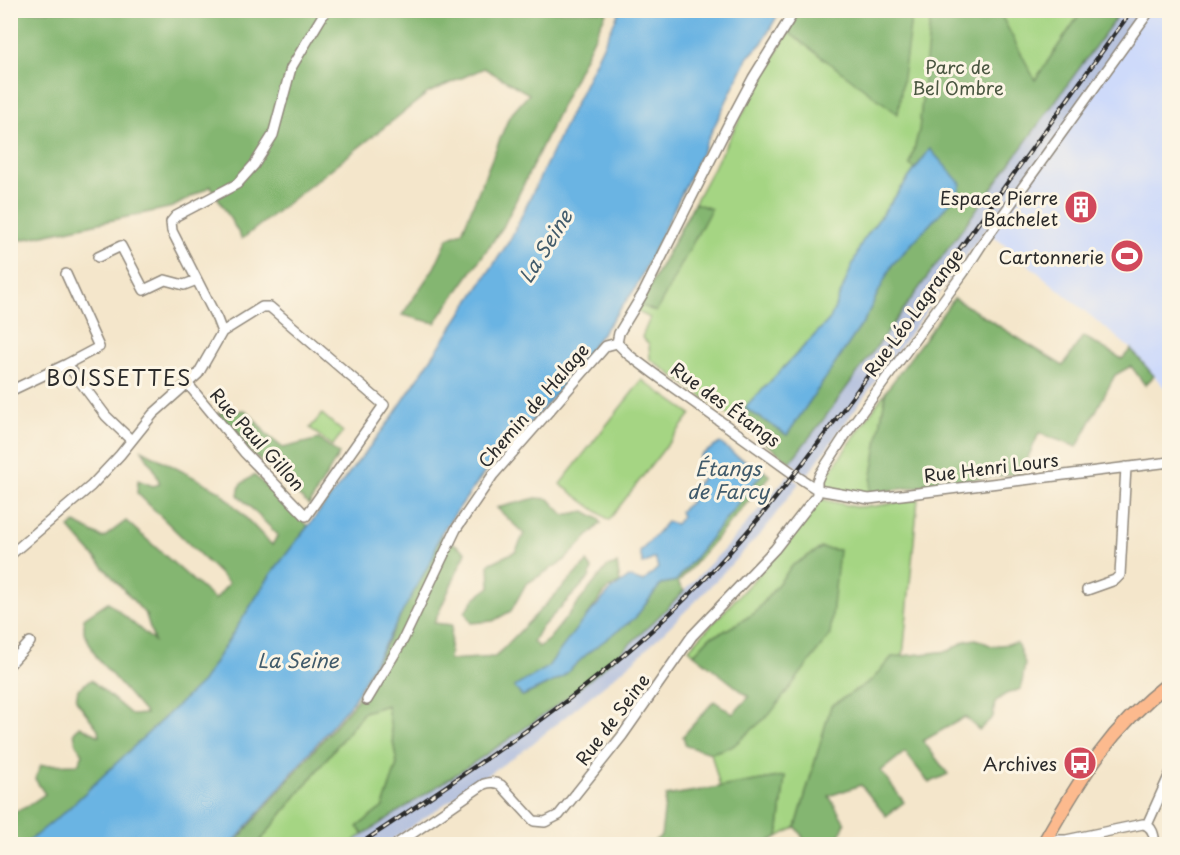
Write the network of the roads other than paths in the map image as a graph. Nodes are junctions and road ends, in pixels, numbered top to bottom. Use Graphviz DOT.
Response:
graph roads {
  1 [pos="326,10"];
  2 [pos="795,10"];
  3 [pos="1150,10"];
  4 [pos="98,257"];
  5 [pos="66,274"];
  6 [pos="197,280"];
  7 [pos="222,332"];
  8 [pos="617,343"];
  9 [pos="67,364"];
  10 [pos="187,383"];
  11 [pos="10,390"];
  12 [pos="131,440"];
  13 [pos="1170,462"];
  14 [pos="1126,467"];
  15 [pos="818,490"];
  16 [pos="10,555"];
  17 [pos="1088,590"];
  18 [pos="30,642"];
  19 [pos="10,664"];
  20 [pos="1170,682"];
  21 [pos="367,700"];
  22 [pos="1170,774"];
  23 [pos="1147,825"];
  24 [pos="1045,841"];
  25 [pos="397,844"];
  26 [pos="1155,844"];
  1 -- 6 [label="street"];
  2 -- 8 [label="street, Chemin de Halage"];
  3 -- 15 [label="street, Rue Léo Lagrange"];
  4 -- 6 [label="street"];
  5 -- 9 [label="street"];
  6 -- 7 [label="street"];
  7 -- 10 [label="street"];
  7 -- 10 [label="street, Rue Paul Gillon"];
  8 -- 15 [label="street, Rue des Étangs"];
  8 -- 21 [label="street, Chemin de Halage"];
  9 -- 11 [label="street"];
  9 -- 12 [label="street"];
  10 -- 12 [label="street"];
  12 -- 16 [label="street"];
  13 -- 14 [label="street, Rue Henri Lours"];
  14 -- 15 [label="street, Rue Henri Lours"];
  14 -- 17 [label="street"];
  15 -- 25 [label="street, Rue de Seine"];
  18 -- 19 [label="street"];
  20 -- 24 [label="main road"];
  22 -- 23 [label="street"];
  23 -- 24 [label="street"];
  23 -- 26 [label="street"];
}
